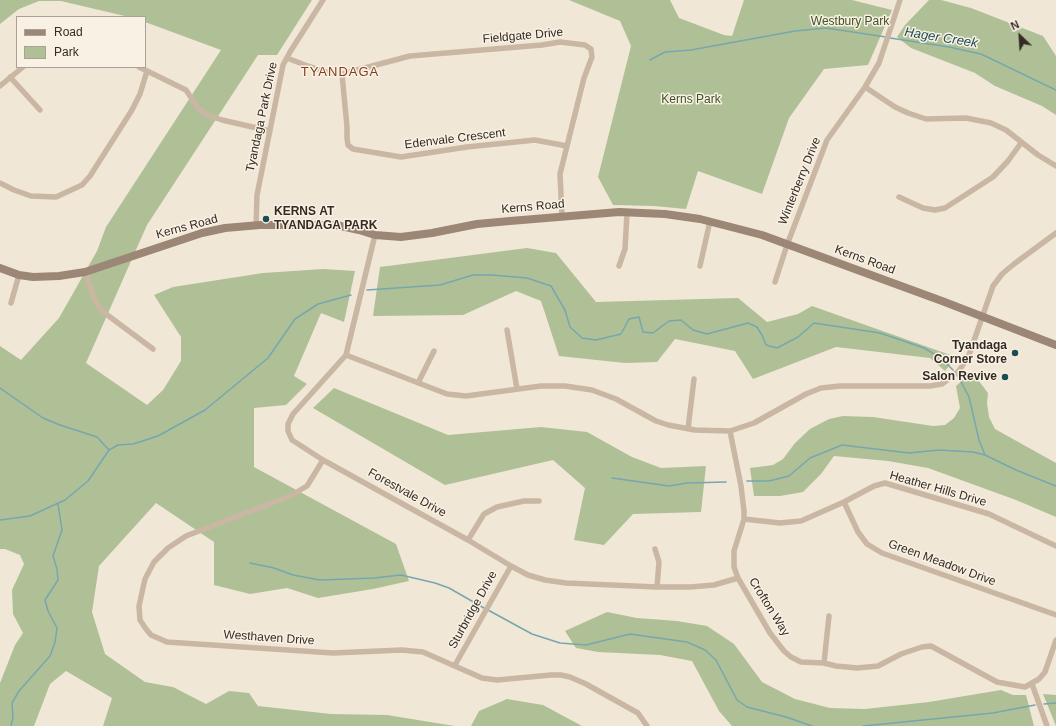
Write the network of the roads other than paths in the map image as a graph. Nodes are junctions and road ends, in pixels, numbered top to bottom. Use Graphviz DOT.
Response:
graph roads {
  1 [pos="323,0"];
  2 [pos="900,0"];
  3 [pos="287,58"];
  4 [pos="22,68"];
  5 [pos="141,68"];
  6 [pos="147,71"];
  7 [pos="342,74"];
  8 [pos="10,77"];
  9 [pos="0,86"];
  10 [pos="865,87"];
  11 [pos="40,110"];
  12 [pos="270,131"];
  13 [pos="1021,143"];
  14 [pos="567,146"];
  15 [pos="1056,166"];
  16 [pos="0,182"];
  17 [pos="899,197"];
  18 [pos="627,213"];
  19 [pos="562,217"];
  20 [pos="710,222"];
  21 [pos="256,226"];
  22 [pos="1056,232"];
  23 [pos="375,235"];
  24 [pos="786,245"];
  25 [pos="619,266"];
  26 [pos="700,266"];
  27 [pos="0,268"];
  28 [pos="85,272"];
  29 [pos="19,275"];
  30 [pos="775,282"];
  31 [pos="11,303"];
  32 [pos="982,316"];
  33 [pos="507,330"];
  34 [pos="1056,345"];
  35 [pos="153,349"];
  36 [pos="434,351"];
  37 [pos="346,355"];
  38 [pos="694,379"];
  39 [pos="418,383"];
  40 [pos="517,389"];
  41 [pos="688,429"];
  42 [pos="730,431"];
  43 [pos="323,460"];
  44 [pos="539,501"];
  45 [pos="844,502"];
  46 [pos="744,519"];
  47 [pos="468,540"];
  48 [pos="1056,546"];
  49 [pos="656,549"];
  50 [pos="511,566"];
  51 [pos="738,578"];
  52 [pos="657,587"];
  53 [pos="1056,615"];
  54 [pos="829,616"];
  55 [pos="1056,640"];
  56 [pos="824,663"];
  57 [pos="455,665"];
  58 [pos="1032,684"];
  59 [pos="647,726"];
  60 [pos="1047,726"];
  1 -- 3 [label="street, Tyandaga Park Drive"];
  2 -- 10 [label="street, Winterberry Drive"];
  3 -- 7 [label="street, Fieldgate Drive"];
  3 -- 12 [label="street, Tyandaga Park Drive"];
  4 -- 8 [label="street"];
  5 -- 6 [label="street"];
  6 -- 12 [label="street"];
  6 -- 16 [label="street"];
  7 -- 14 [label="street, Edenvale Crescent"];
  7 -- 14 [label="street, Fieldgate Drive"];
  8 -- 9 [label="street"];
  8 -- 11 [label="street"];
  10 -- 13 [label="street"];
  10 -- 24 [label="street, Winterberry Drive"];
  12 -- 21 [label="street, Tyandaga Park Drive"];
  13 -- 15 [label="street"];
  13 -- 17 [label="street"];
  14 -- 19 [label="street, Fieldgate Drive"];
  18 -- 19 [label="street, Kerns Road"];
  18 -- 20 [label="street, Kerns Road"];
  18 -- 25 [label="street"];
  19 -- 23 [label="street, Kerns Road"];
  20 -- 24 [label="street, Kerns Road"];
  20 -- 26 [label="street"];
  21 -- 23 [label="street, Kerns Road"];
  21 -- 28 [label="street, Kerns Road"];
  22 -- 32 [label="street"];
  23 -- 37 [label="street, Forestvale Drive"];
  24 -- 30 [label="street, Winterberry Drive"];
  24 -- 32 [label="street, Kerns Road"];
  27 -- 29 [label="street, Kerns Road"];
  28 -- 29 [label="street, Kerns Road"];
  28 -- 35 [label="street"];
  29 -- 31 [label="street"];
  32 -- 34 [label="street, Kerns Road"];
  32 -- 42 [label="street"];
  33 -- 40 [label="street"];
  36 -- 39 [label="street"];
  37 -- 39 [label="street"];
  37 -- 43 [label="street, Forestvale Drive"];
  38 -- 41 [label="street"];
  39 -- 40 [label="street"];
  40 -- 41 [label="street"];
  41 -- 42 [label="street"];
  42 -- 46 [label="street, Crofton Way"];
  43 -- 47 [label="street, Forestvale Drive"];
  43 -- 57 [label="street, Westhaven Drive"];
  44 -- 47 [label="street"];
  45 -- 46 [label="street, Heather Hills Drive"];
  45 -- 48 [label="street, Heather Hills Drive"];
  45 -- 53 [label="street, Green Meadow Drive"];
  46 -- 51 [label="street, Crofton Way"];
  47 -- 50 [label="street, Forestvale Drive"];
  49 -- 52 [label="street"];
  50 -- 52 [label="street, Forestvale Drive"];
  50 -- 57 [label="street, Sturbridge Drive"];
  51 -- 52 [label="street, Forestvale Drive"];
  51 -- 56 [label="street, Crofton Way"];
  54 -- 56 [label="street"];
  55 -- 58 [label="street"];
  56 -- 58 [label="street, Crofton Way"];
  57 -- 59 [label="street, Westhaven Drive"];
  58 -- 60 [label="street"];
}
